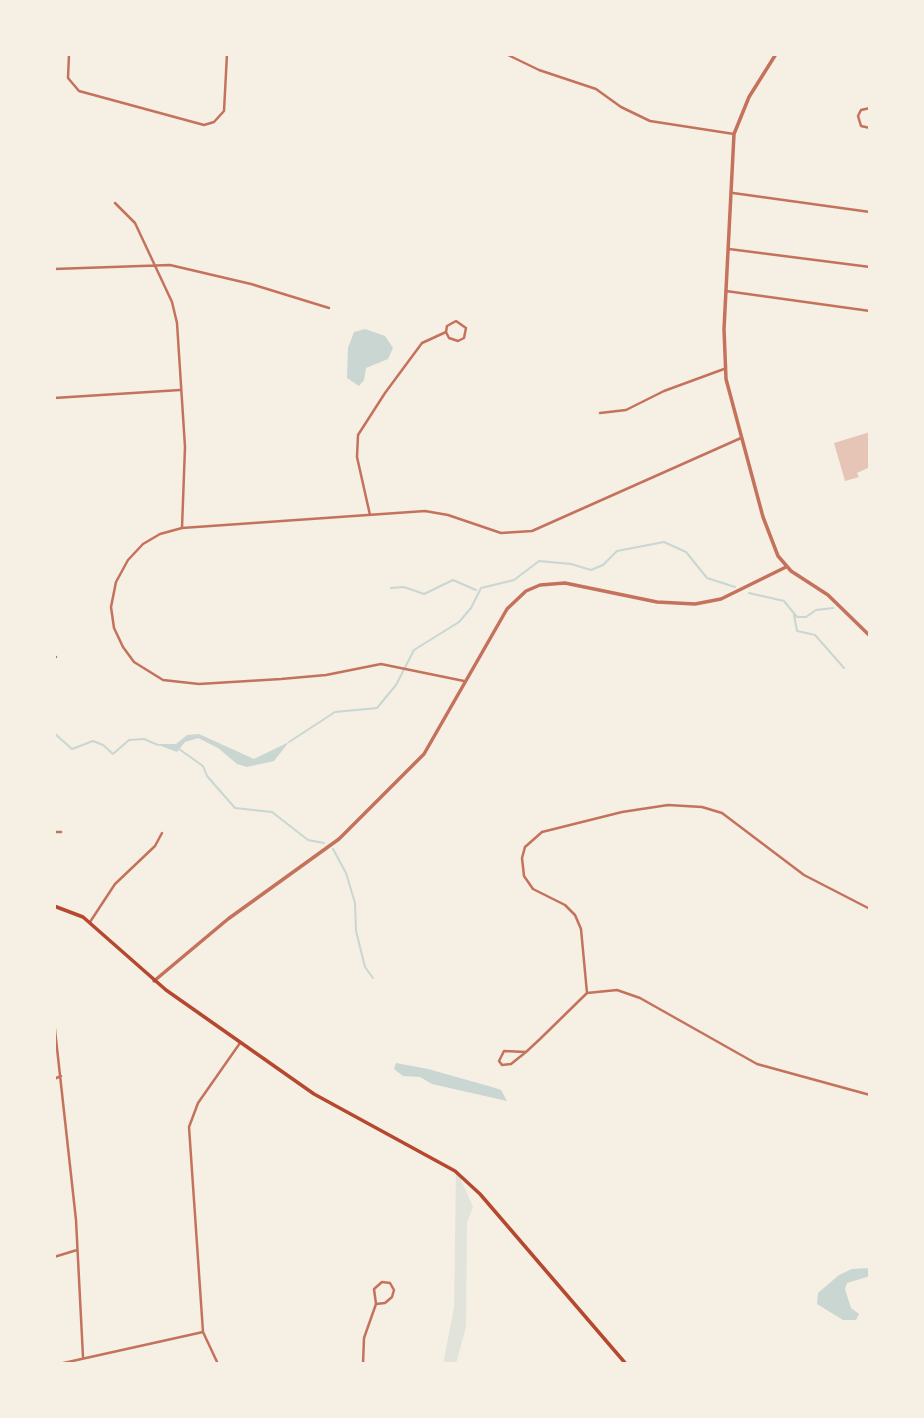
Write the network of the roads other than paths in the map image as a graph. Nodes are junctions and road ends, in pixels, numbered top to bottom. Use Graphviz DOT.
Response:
graph roads {
  1 [pos="69,54"];
  2 [pos="227,54"];
  3 [pos="506,54"];
  4 [pos="776,54"];
  5 [pos="870,107"];
  6 [pos="870,128"];
  7 [pos="734,134"];
  8 [pos="733,193"];
  9 [pos="115,203"];
  10 [pos="870,212"];
  11 [pos="729,248"];
  12 [pos="153,264"];
  13 [pos="870,267"];
  14 [pos="54,269"];
  15 [pos="726,291"];
  16 [pos="329,308"];
  17 [pos="870,311"];
  18 [pos="446,332"];
  19 [pos="725,368"];
  20 [pos="182,390"];
  21 [pos="54,398"];
  22 [pos="600,413"];
  23 [pos="741,438"];
  24 [pos="370,515"];
  25 [pos="182,528"];
  26 [pos="786,567"];
  27 [pos="870,636"];
  28 [pos="464,681"];
  29 [pos="54,832"];
  30 [pos="61,832"];
  31 [pos="162,833"];
  32 [pos="54,906"];
  33 [pos="870,909"];
  34 [pos="90,922"];
  35 [pos="154,981"];
  36 [pos="587,993"];
  37 [pos="54,1021"];
  38 [pos="240,1043"];
  39 [pos="526,1052"];
  40 [pos="61,1076"];
  41 [pos="54,1079"];
  42 [pos="870,1095"];
  43 [pos="870,1117"];
  44 [pos="870,1165"];
  45 [pos="77,1250"];
  46 [pos="54,1257"];
  47 [pos="376,1304"];
  48 [pos="203,1332"];
  49 [pos="83,1357"];
  50 [pos="59,1364"];
  51 [pos="218,1364"];
  52 [pos="363,1364"];
  53 [pos="626,1364"];
  1 -- 2 [label="street"];
  3 -- 7 [label="street"];
  4 -- 7 [label="street"];
  5 -- 6 [label="street"];
  7 -- 8 [label="street"];
  8 -- 10 [label="street"];
  8 -- 11 [label="street"];
  9 -- 12 [label="street"];
  11 -- 13 [label="street"];
  11 -- 15 [label="street"];
  12 -- 14 [label="street"];
  12 -- 16 [label="street"];
  12 -- 20 [label="street"];
  15 -- 17 [label="street"];
  15 -- 19 [label="street"];
  18 -- 18 [label="street"];
  18 -- 24 [label="street"];
  19 -- 22 [label="street"];
  19 -- 23 [label="street"];
  20 -- 21 [label="street"];
  20 -- 25 [label="street"];
  23 -- 24 [label="street"];
  23 -- 26 [label="street"];
  24 -- 25 [label="street"];
  25 -- 28 [label="street"];
  26 -- 27 [label="street"];
  26 -- 28 [label="street"];
  28 -- 35 [label="street"];
  29 -- 30 [label="street"];
  31 -- 34 [label="street"];
  32 -- 34 [label="main road"];
  33 -- 36 [label="street"];
  34 -- 35 [label="main road"];
  35 -- 38 [label="main road"];
  36 -- 39 [label="street"];
  36 -- 42 [label="street"];
  37 -- 40 [label="street"];
  38 -- 48 [label="street"];
  38 -- 53 [label="main road"];
  39 -- 39 [label="street"];
  40 -- 41 [label="street"];
  40 -- 45 [label="street"];
  43 -- 44 [label="street"];
  45 -- 46 [label="street"];
  45 -- 49 [label="street"];
  47 -- 47 [label="street"];
  47 -- 52 [label="street"];
  48 -- 49 [label="street"];
  48 -- 51 [label="street"];
  49 -- 50 [label="street"];
}
